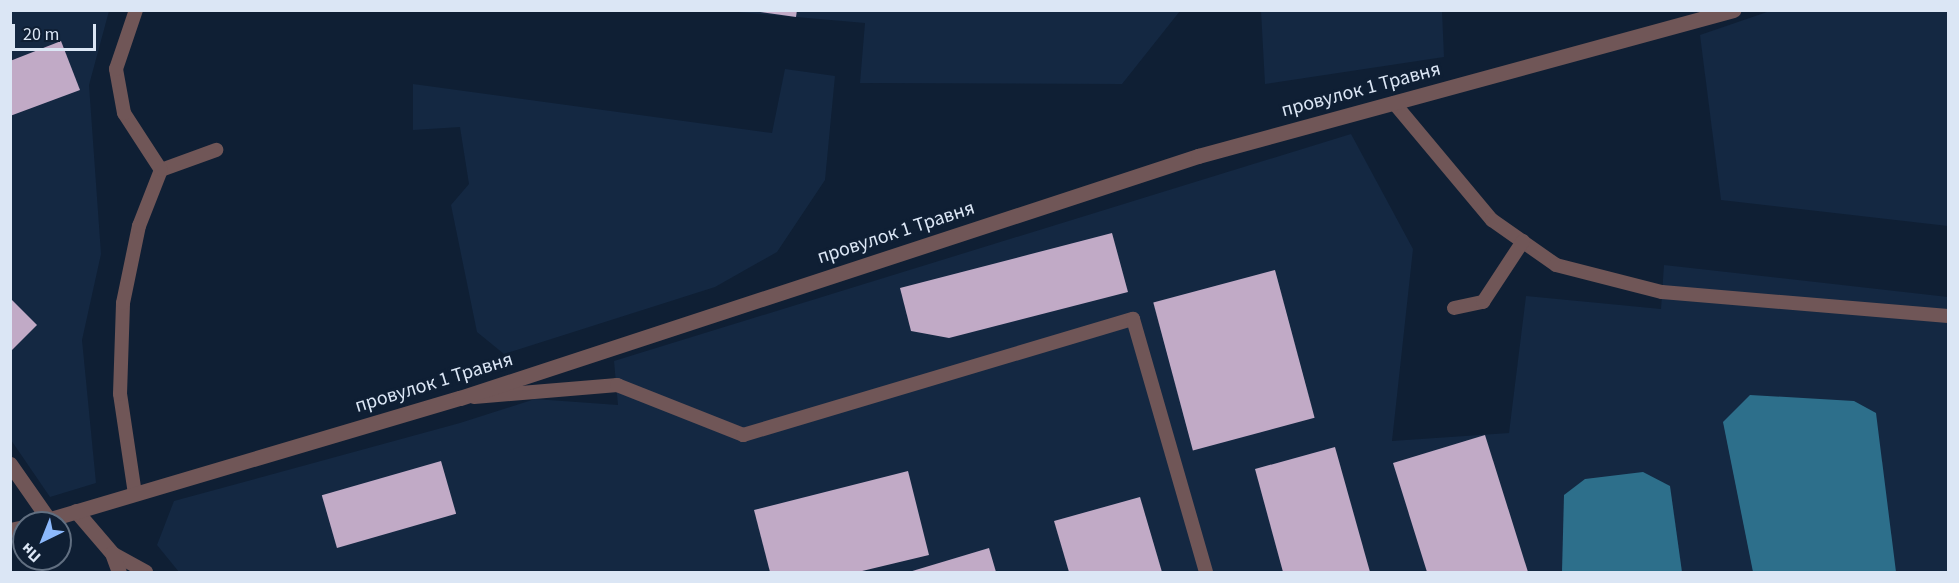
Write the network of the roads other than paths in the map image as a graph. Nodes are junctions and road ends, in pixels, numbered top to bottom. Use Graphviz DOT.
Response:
graph roads {
  1 [pos="136,10"];
  2 [pos="1733,10"];
  3 [pos="1394,103"];
  4 [pos="216,150"];
  5 [pos="161,170"];
  6 [pos="1522,242"];
  7 [pos="1454,308"];
  8 [pos="1948,316"];
  9 [pos="460,398"];
  10 [pos="10,464"];
  11 [pos="135,494"];
  12 [pos="37,511"];
  13 [pos="76,512"];
  14 [pos="72,513"];
  15 [pos="112,553"];
  16 [pos="119,573"];
  17 [pos="146,573"];
  18 [pos="1206,573"];
  1 -- 5 [label="lane"];
  2 -- 3 [label="street, провулок 1 Травня"];
  3 -- 6 [label="lane"];
  3 -- 9 [label="street, провулок 1 Травня"];
  4 -- 5 [label="lane"];
  5 -- 11 [label="lane"];
  6 -- 7 [label="lane"];
  6 -- 8 [label="lane"];
  9 -- 11 [label="street, провулок 1 Травня"];
  9 -- 18 [label="lane"];
  10 -- 12 [label="street"];
  11 -- 13 [label="street, провулок 1 Травня"];
  13 -- 14 [label="street, провулок 1 Травня"];
  13 -- 15 [label="street"];
  15 -- 16 [label="street"];
  15 -- 17 [label="lane"];
}
